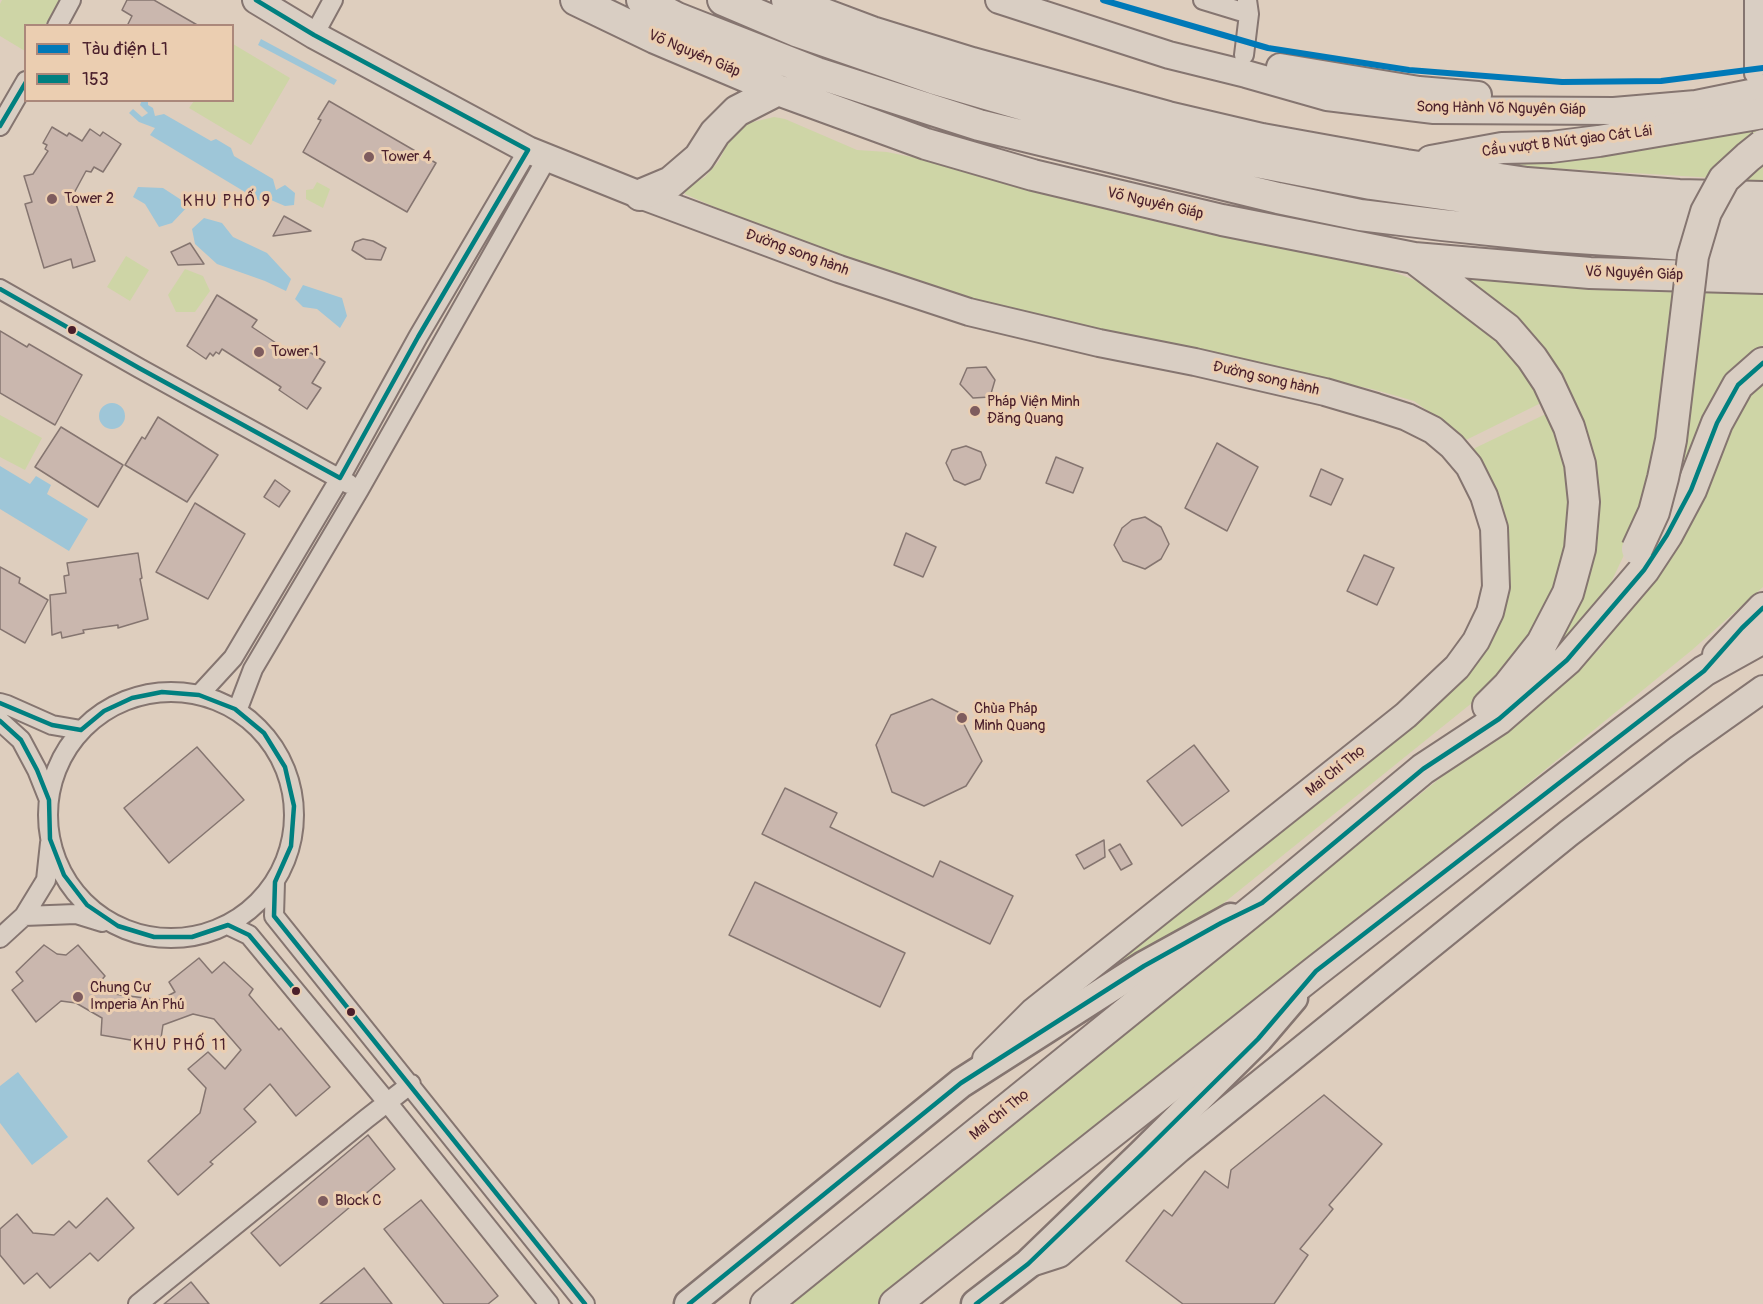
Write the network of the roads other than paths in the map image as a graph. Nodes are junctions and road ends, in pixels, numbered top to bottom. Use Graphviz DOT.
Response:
graph roads {
  1 [pos="71,0"];
  2 [pos="256,0"];
  3 [pos="333,0"];
  4 [pos="576,0"];
  5 [pos="642,0"];
  6 [pos="723,0"];
  7 [pos="787,0"];
  8 [pos="999,0"];
  9 [pos="1041,0"];
  10 [pos="1203,0"];
  11 [pos="1754,0"];
  12 [pos="1248,7"];
  13 [pos="58,24"];
  14 [pos="314,34"];
  15 [pos="1245,65"];
  16 [pos="24,84"];
  17 [pos="1760,88"];
  18 [pos="778,90"];
  19 [pos="0,126"];
  20 [pos="1763,145"];
  21 [pos="538,154"];
  22 [pos="1406,165"];
  23 [pos="640,195"];
  24 [pos="1763,197"];
  25 [pos="1278,198"];
  26 [pos="1687,206"];
  27 [pos="1720,207"];
  28 [pos="1360,215"];
  29 [pos="1221,220"];
  30 [pos="1763,220"];
  31 [pos="1763,250"];
  32 [pos="1414,258"];
  33 [pos="1763,278"];
  34 [pos="0,289"];
  35 [pos="1763,363"];
  36 [pos="1376,407"];
  37 [pos="340,478"];
  38 [pos="359,490"];
  39 [pos="1756,625"];
  40 [pos="1598,626"];
  41 [pos="1763,669"];
  42 [pos="1763,689"];
  43 [pos="199,695"];
  44 [pos="0,703"];
  45 [pos="237,711"];
  46 [pos="0,720"];
  47 [pos="81,730"];
  48 [pos="1433,762"];
  49 [pos="49,800"];
  50 [pos="50,839"];
  51 [pos="275,882"];
  52 [pos="1262,903"];
  53 [pos="24,916"];
  54 [pos="228,925"];
  55 [pos="118,926"];
  56 [pos="0,938"];
  57 [pos="1316,971"];
  58 [pos="1302,1048"];
  59 [pos="961,1083"];
  60 [pos="411,1084"];
  61 [pos="387,1101"];
  62 [pos="1028,1264"];
  63 [pos="568,1296"];
  64 [pos="544,1297"];
  65 [pos="138,1304"];
  66 [pos="554,1304"];
  67 [pos="585,1304"];
  68 [pos="689,1304"];
  69 [pos="766,1304"];
  70 [pos="895,1304"];
  71 [pos="976,1304"];
  1 -- 13 [label="street"];
  2 -- 14 [label="main road, Đường song hành"];
  3 -- 14 [label="street"];
  4 -- 18 [label="highway, Võ Nguyên Giáp"];
  5 -- 25 [label="highway, Võ Nguyên Giáp"];
  6 -- 26 [label="highway"];
  7 -- 22 [label="highway"];
  8 -- 15 [label="main road, Song Hành Võ Nguyên Giáp"];
  9 -- 15 [label="main road, Song Hành Võ Nguyên Giáp"];
  10 -- 12 [label="street"];
  11 -- 17 [label="street"];
  12 -- 15 [label="street"];
  14 -- 21 [label="main road, Đường song hành"];
  15 -- 17 [label="main road, Song Hành Võ Nguyên Giáp"];
  16 -- 19 [label="street"];
  17 -- 22 [label="highway, Cầu vượt B Nút giao Cát Lái"];
  18 -- 23 [label="highway"];
  18 -- 29 [label="highway, Võ Nguyên Giáp"];
  20 -- 40 [label="highway, bridge"];
  21 -- 23 [label="main road, Đường song hành"];
  21 -- 37 [label="street"];
  21 -- 38 [label="street"];
  22 -- 26 [label="highway"];
  23 -- 36 [label="main road, Đường song hành"];
  24 -- 27 [label="highway"];
  25 -- 28 [label="highway, Võ Nguyên Giáp"];
  25 -- 29 [label="highway"];
  26 -- 27 [label="highway"];
  27 -- 30 [label="highway"];
  28 -- 31 [label="highway, Võ Nguyên Giáp"];
  28 -- 32 [label="highway"];
  29 -- 32 [label="highway, Võ Nguyên Giáp"];
  32 -- 33 [label="highway, Võ Nguyên Giáp"];
  32 -- 48 [label="highway"];
  34 -- 37 [label="street"];
  35 -- 40 [label="highway"];
  36 -- 59 [label="main road, Mai Chí Thọ"];
  37 -- 38 [label="street"];
  37 -- 43 [label="street"];
  38 -- 45 [label="street"];
  39 -- 57 [label="highway"];
  40 -- 48 [label="highway"];
  41 -- 58 [label="main road"];
  42 -- 58 [label="main road"];
  43 -- 45 [label="street"];
  43 -- 47 [label="street"];
  44 -- 47 [label="street"];
  45 -- 51 [label="street"];
  46 -- 49 [label="street"];
  47 -- 49 [label="street"];
  48 -- 52 [label="highway, Mai Chí Thọ"];
  49 -- 50 [label="street"];
  50 -- 53 [label="street"];
  50 -- 55 [label="street"];
  51 -- 54 [label="street"];
  51 -- 60 [label="street"];
  52 -- 59 [label="main road, Mai Chí Thọ"];
  52 -- 69 [label="highway, Mai Chí Thọ"];
  53 -- 55 [label="street"];
  53 -- 56 [label="street"];
  54 -- 55 [label="street"];
  54 -- 61 [label="street"];
  57 -- 62 [label="main road"];
  57 -- 70 [label="highway"];
  58 -- 62 [label="main road"];
  59 -- 68 [label="main road, Mai Chí Thọ"];
  60 -- 61 [label="street"];
  60 -- 63 [label="street"];
  61 -- 64 [label="street"];
  61 -- 65 [label="street"];
  62 -- 71 [label="main road"];
  63 -- 67 [label="street"];
  64 -- 66 [label="street"];
}
